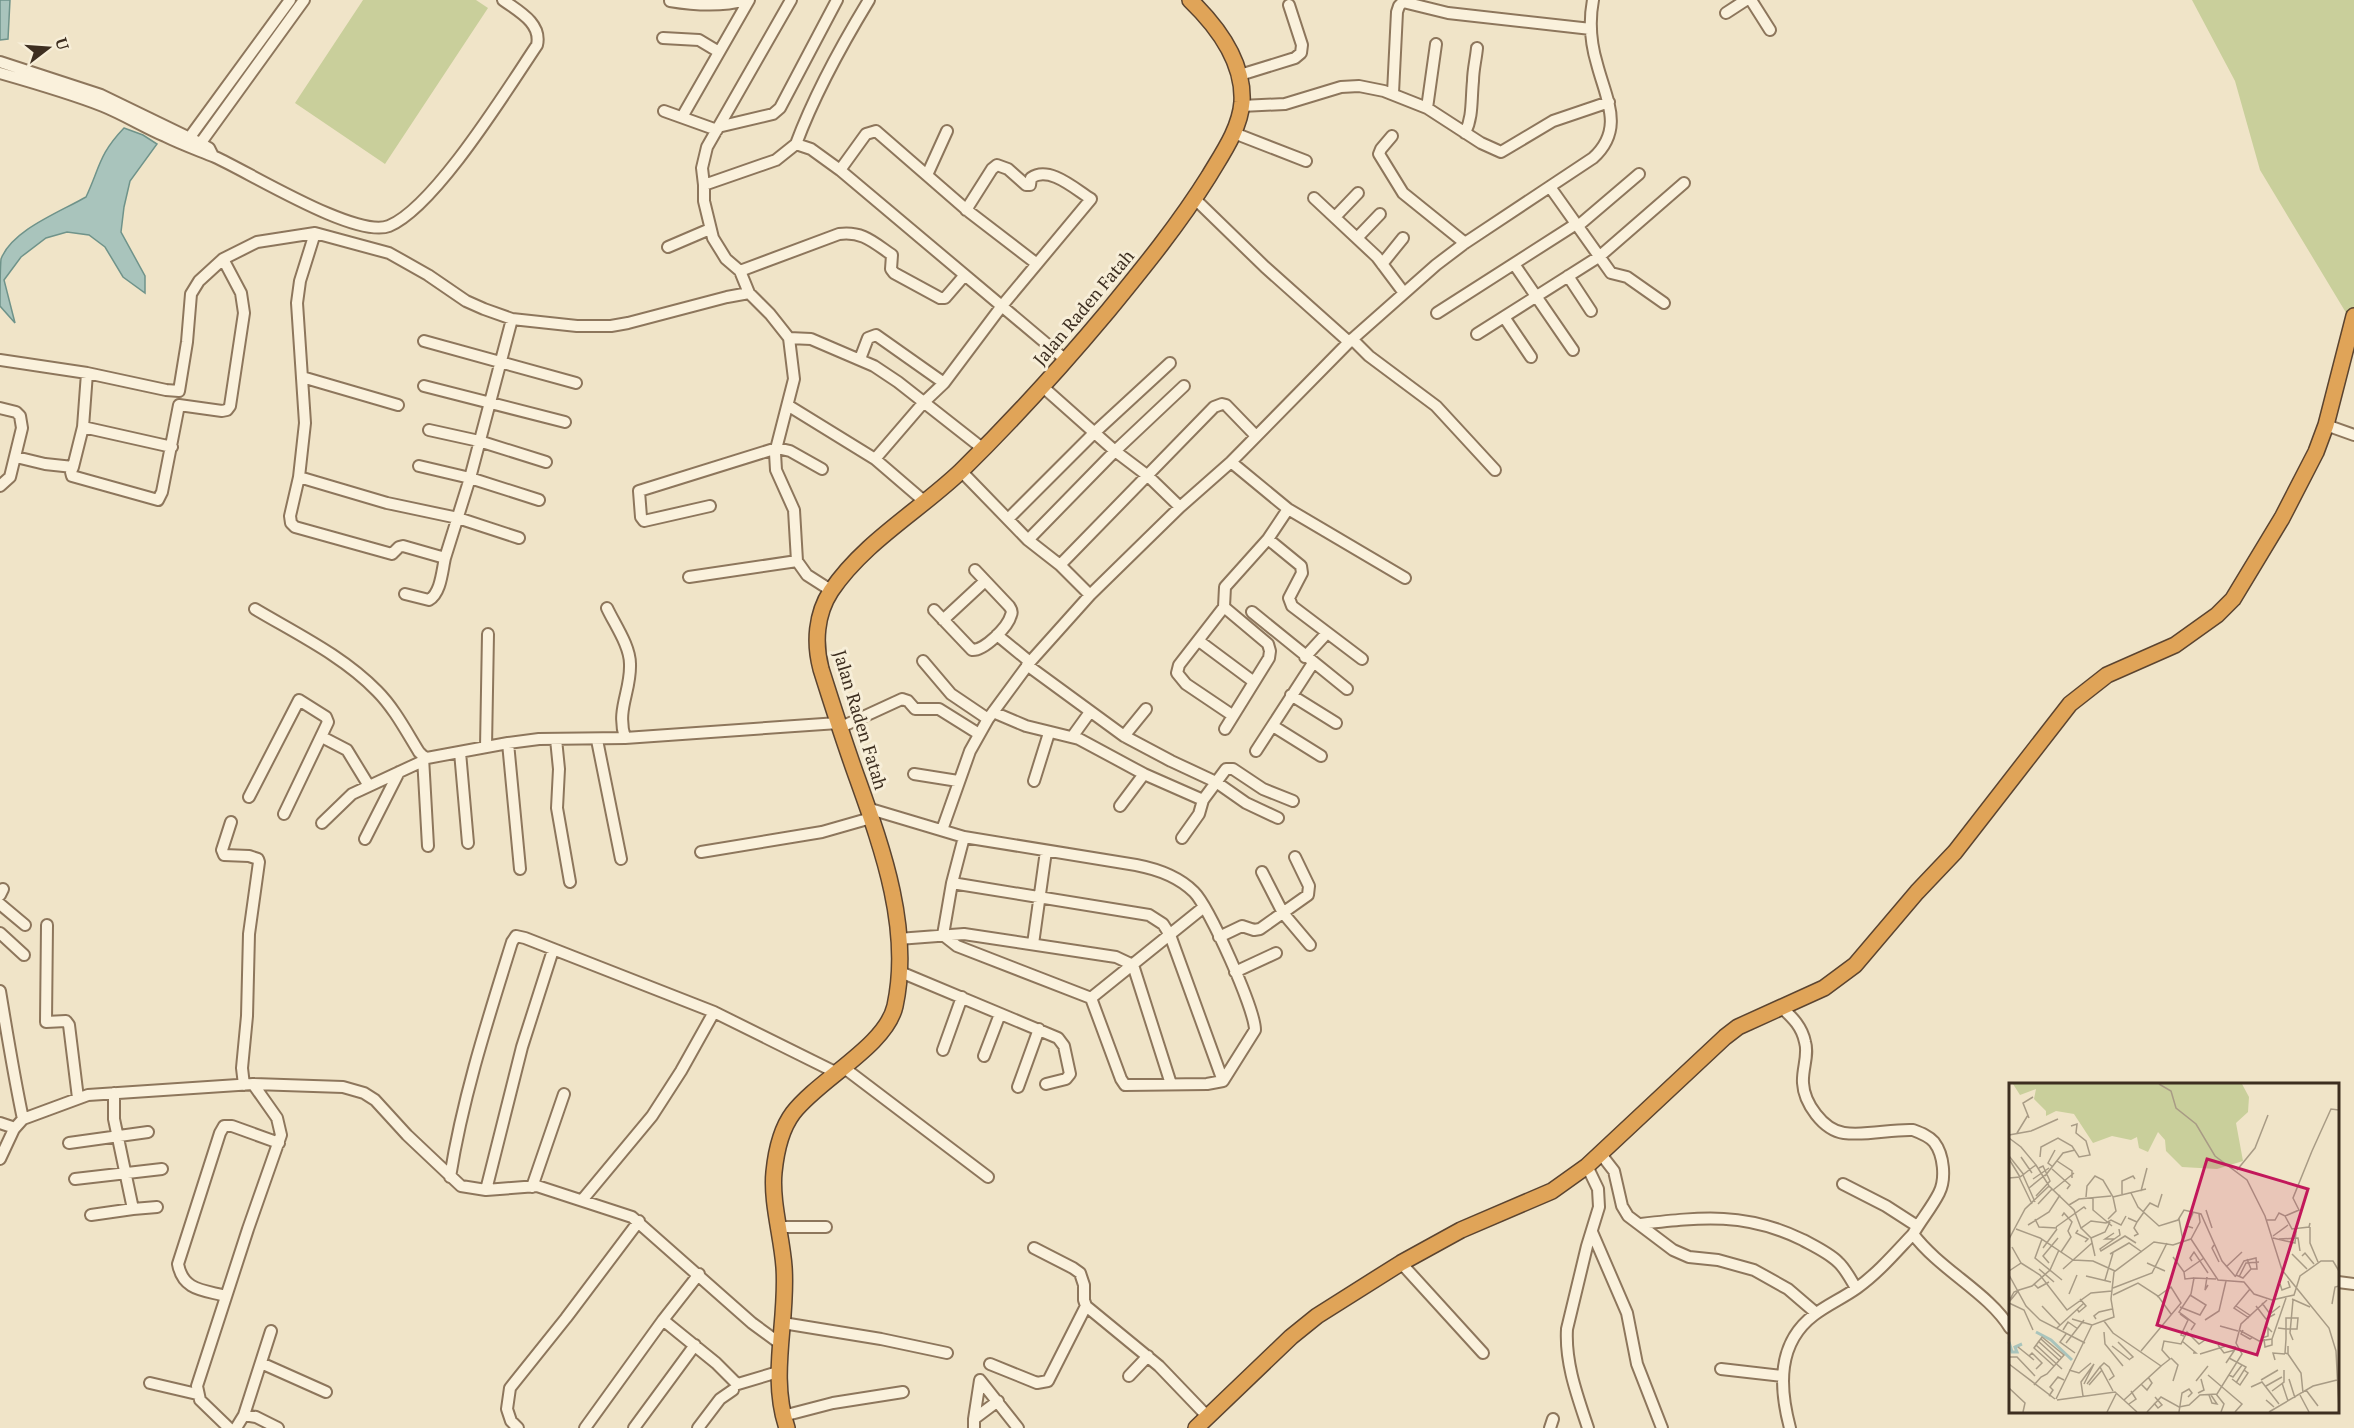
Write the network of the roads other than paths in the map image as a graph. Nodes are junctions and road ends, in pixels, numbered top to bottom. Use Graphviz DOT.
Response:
graph roads {
  1 [pos="290,0"];
  2 [pos="304,0"];
  3 [pos="503,0"];
  4 [pos="747,0"];
  5 [pos="791,0"];
  6 [pos="837,0"];
  7 [pos="869,0"];
  8 [pos="1593,0"];
  9 [pos="1746,0"];
  10 [pos="1752,0"];
  11 [pos="670,1"];
  12 [pos="1193,1"];
  13 [pos="1289,4"];
  14 [pos="1726,13"];
  15 [pos="1591,29"];
  16 [pos="1770,30"];
  17 [pos="663,38"];
  18 [pos="1436,44"];
  19 [pos="1477,48"];
  20 [pos="718,52"];
  21 [pos="0,62"];
  22 [pos="0,73"];
  23 [pos="1240,75"];
  24 [pos="64,88"];
  25 [pos="1393,93"];
  26 [pos="1609,102"];
  27 [pos="1241,106"];
  28 [pos="1427,108"];
  29 [pos="664,111"];
  30 [pos="682,117"];
  31 [pos="718,128"];
  32 [pos="947,130"];
  33 [pos="1234,133"];
  34 [pos="1465,133"];
  35 [pos="1392,136"];
  36 [pos="188,141"];
  37 [pos="796,144"];
  38 [pos="198,146"];
  39 [pos="1306,161"];
  40 [pos="840,170"];
  41 [pos="1639,174"];
  42 [pos="927,175"];
  43 [pos="1684,183"];
  44 [pos="704,185"];
  45 [pos="1550,187"];
  46 [pos="1358,193"];
  47 [pos="1314,198"];
  48 [pos="1195,199"];
  49 [pos="966,210"];
  50 [pos="1380,214"];
  51 [pos="1335,217"];
  52 [pos="1577,225"];
  53 [pos="710,229"];
  54 [pos="315,233"];
  55 [pos="1357,238"];
  56 [pos="1403,238"];
  57 [pos="1465,243"];
  58 [pos="668,247"];
  59 [pos="1599,256"];
  60 [pos="223,259"];
  61 [pos="1037,264"];
  62 [pos="1382,264"];
  63 [pos="1514,264"];
  64 [pos="740,271"];
  65 [pos="964,276"];
  66 [pos="1568,276"];
  67 [pos="749,293"];
  68 [pos="1404,293"];
  69 [pos="1536,296"];
  70 [pos="1664,303"];
  71 [pos="1001,307"];
  72 [pos="1591,311"];
  73 [pos="1437,313"];
  74 [pos="2354,316"];
  75 [pos="1504,317"];
  76 [pos="512,319"];
  77 [pos="1477,334"];
  78 [pos="789,338"];
  79 [pos="424,341"];
  80 [pos="1350,341"];
  81 [pos="1573,350"];
  82 [pos="1531,357"];
  83 [pos="860,359"];
  84 [pos="0,360"];
  85 [pos="1066,361"];
  86 [pos="501,362"];
  87 [pos="1170,363"];
  88 [pos="87,373"];
  89 [pos="302,377"];
  90 [pos="576,383"];
  91 [pos="944,383"];
  92 [pos="424,386"];
  93 [pos="1184,386"];
  94 [pos="1043,387"];
  95 [pos="179,391"];
  96 [pos="489,401"];
  97 [pos="924,402"];
  98 [pos="179,405"];
  99 [pos="398,405"];
  100 [pos="789,405"];
  101 [pos="0,408"];
  102 [pos="565,422"];
  103 [pos="2326,425"];
  104 [pos="83,428"];
  105 [pos="429,430"];
  106 [pos="1094,433"];
  107 [pos="2354,435"];
  108 [pos="1256,436"];
  109 [pos="479,441"];
  110 [pos="172,447"];
  111 [pos="777,448"];
  112 [pos="982,448"];
  113 [pos="1115,451"];
  114 [pos="16,457"];
  115 [pos="875,459"];
  116 [pos="546,462"];
  117 [pos="1232,462"];
  118 [pos="419,466"];
  119 [pos="73,467"];
  120 [pos="822,469"];
  121 [pos="1495,470"];
  122 [pos="961,471"];
  123 [pos="1148,476"];
  124 [pos="299,477"];
  125 [pos="470,478"];
  126 [pos="0,486"];
  127 [pos="539,500"];
  128 [pos="925,502"];
  129 [pos="710,506"];
  130 [pos="1180,507"];
  131 [pos="1288,509"];
  132 [pos="458,518"];
  133 [pos="1008,519"];
  134 [pos="519,538"];
  135 [pos="1028,540"];
  136 [pos="1268,540"];
  137 [pos="445,558"];
  138 [pos="797,561"];
  139 [pos="1060,565"];
  140 [pos="975,570"];
  141 [pos="689,577"];
  142 [pos="1405,578"];
  143 [pos="985,581"];
  144 [pos="832,591"];
  145 [pos="405,594"];
  146 [pos="1090,596"];
  147 [pos="1224,607"];
  148 [pos="607,608"];
  149 [pos="255,609"];
  150 [pos="934,610"];
  151 [pos="1252,612"];
  152 [pos="943,620"];
  153 [pos="1327,633"];
  154 [pos="488,634"];
  155 [pos="997,635"];
  156 [pos="1199,641"];
  157 [pos="1362,659"];
  158 [pos="1309,660"];
  159 [pos="923,661"];
  160 [pos="1028,663"];
  161 [pos="1254,682"];
  162 [pos="1347,689"];
  163 [pos="1291,695"];
  164 [pos="1146,710"];
  165 [pos="1090,712"];
  166 [pos="990,715"];
  167 [pos="1232,716"];
  168 [pos="1336,723"];
  169 [pos="838,726"];
  170 [pos="1273,726"];
  171 [pos="1225,729"];
  172 [pos="1049,733"];
  173 [pos="979,734"];
  174 [pos="322,736"];
  175 [pos="1124,736"];
  176 [pos="1072,737"];
  177 [pos="625,738"];
  178 [pos="556,739"];
  179 [pos="597,740"];
  180 [pos="508,743"];
  181 [pos="486,747"];
  182 [pos="1256,751"];
  183 [pos="460,752"];
  184 [pos="1321,756"];
  185 [pos="423,758"];
  186 [pos="399,772"];
  187 [pos="914,774"];
  188 [pos="1144,774"];
  189 [pos="958,781"];
  190 [pos="1034,781"];
  191 [pos="1216,782"];
  192 [pos="369,786"];
  193 [pos="249,797"];
  194 [pos="1203,800"];
  195 [pos="1293,801"];
  196 [pos="1120,806"];
  197 [pos="869,813"];
  198 [pos="284,814"];
  199 [pos="1278,818"];
  200 [pos="231,822"];
  201 [pos="322,823"];
  202 [pos="942,830"];
  203 [pos="964,837"];
  204 [pos="1182,838"];
  205 [pos="365,839"];
  206 [pos="468,843"];
  207 [pos="428,846"];
  208 [pos="1046,850"];
  209 [pos="701,852"];
  210 [pos="1295,857"];
  211 [pos="621,858"];
  212 [pos="520,869"];
  213 [pos="1262,872"];
  214 [pos="570,882"];
  215 [pos="952,883"];
  216 [pos="1038,897"];
  217 [pos="0,904"];
  218 [pos="1204,907"];
  219 [pos="1283,913"];
  220 [pos="25,925"];
  221 [pos="47,925"];
  222 [pos="0,933"];
  223 [pos="943,935"];
  224 [pos="1170,935"];
  225 [pos="1220,937"];
  226 [pos="898,939"];
  227 [pos="1033,944"];
  228 [pos="1310,945"];
  229 [pos="553,950"];
  230 [pos="1276,953"];
  231 [pos="24,955"];
  232 [pos="1133,965"];
  233 [pos="898,971"];
  234 [pos="1235,972"];
  235 [pos="0,991"];
  236 [pos="962,997"];
  237 [pos="1091,998"];
  238 [pos="1782,1008"];
  239 [pos="714,1012"];
  240 [pos="1000,1014"];
  241 [pos="1039,1029"];
  242 [pos="942,1050"];
  243 [pos="984,1056"];
  244 [pos="839,1069"];
  245 [pos="1223,1080"];
  246 [pos="248,1084"];
  247 [pos="1046,1084"];
  248 [pos="1171,1084"];
  249 [pos="1018,1087"];
  250 [pos="114,1093"];
  251 [pos="564,1094"];
  252 [pos="78,1098"];
  253 [pos="0,1123"];
  254 [pos="19,1124"];
  255 [pos="148,1132"];
  256 [pos="119,1136"];
  257 [pos="69,1143"];
  258 [pos="279,1143"];
  259 [pos="1600,1153"];
  260 [pos="0,1159"];
  261 [pos="1587,1166"];
  262 [pos="162,1169"];
  263 [pos="126,1173"];
  264 [pos="450,1177"];
  265 [pos="988,1177"];
  266 [pos="75,1179"];
  267 [pos="1843,1184"];
  268 [pos="532,1186"];
  269 [pos="486,1190"];
  270 [pos="583,1200"];
  271 [pos="157,1207"];
  272 [pos="133,1209"];
  273 [pos="91,1215"];
  274 [pos="639,1221"];
  275 [pos="1641,1224"];
  276 [pos="780,1227"];
  277 [pos="826,1227"];
  278 [pos="1915,1230"];
  279 [pos="1592,1232"];
  280 [pos="1034,1248"];
  281 [pos="1401,1263"];
  282 [pos="699,1274"];
  283 [pos="2339,1282"];
  284 [pos="2354,1284"];
  285 [pos="1856,1288"];
  286 [pos="226,1296"];
  287 [pos="1086,1306"];
  288 [pos="1816,1313"];
  289 [pos="663,1320"];
  290 [pos="783,1323"];
  291 [pos="2009,1327"];
  292 [pos="271,1331"];
  293 [pos="695,1345"];
  294 [pos="782,1345"];
  295 [pos="947,1353"];
  296 [pos="1484,1353"];
  297 [pos="1149,1356"];
  298 [pos="261,1363"];
  299 [pos="990,1364"];
  300 [pos="1721,1369"];
  301 [pos="778,1376"];
  302 [pos="1129,1376"];
  303 [pos="1782,1376"];
  304 [pos="150,1383"];
  305 [pos="736,1386"];
  306 [pos="326,1392"];
  307 [pos="903,1392"];
  308 [pos="197,1394"];
  309 [pos="998,1401"];
  310 [pos="244,1415"];
  311 [pos="1207,1416"];
  312 [pos="785,1422"];
  313 [pos="974,1423"];
  314 [pos="702,1426"];
  315 [pos="229,1428"];
  316 [pos="236,1428"];
  317 [pos="278,1428"];
  318 [pos="518,1428"];
  319 [pos="585,1428"];
  320 [pos="634,1428"];
  321 [pos="1018,1428"];
  322 [pos="1196,1428"];
  323 [pos="1588,1428"];
  324 [pos="1662,1428"];
  325 [pos="1790,1428"];
  1 -- 36 [label="street"];
  2 -- 38 [label="street"];
  3 -- 38 [label="street"];
  4 -- 11 [label="street"];
  4 -- 20 [label="street"];
  5 -- 31 [label="street"];
  6 -- 31 [label="street"];
  7 -- 37 [label="street"];
  8 -- 15 [label="street"];
  9 -- 14 [label="street"];
  10 -- 16 [label="street"];
  12 -- 23 [label="highway, Jalan Raden Fatah"];
  13 -- 23 [label="street"];
  15 -- 25 [label="street"];
  15 -- 26 [label="street"];
  17 -- 20 [label="street"];
  18 -- 28 [label="street"];
  19 -- 34 [label="street"];
  20 -- 30 [label="street"];
  21 -- 24 [label="street"];
  22 -- 24 [label="street"];
  23 -- 27 [label="highway, Jalan Raden Fatah"];
  24 -- 36 [label="street"];
  25 -- 27 [label="street"];
  25 -- 28 [label="street"];
  26 -- 34 [label="street"];
  26 -- 45 [label="street"];
  27 -- 33 [label="highway, Jalan Raden Fatah"];
  28 -- 34 [label="street"];
  29 -- 30 [label="street"];
  30 -- 31 [label="street"];
  31 -- 44 [label="street"];
  32 -- 42 [label="street"];
  33 -- 39 [label="street"];
  33 -- 48 [label="highway, Jalan Raden Fatah"];
  35 -- 57 [label="street"];
  36 -- 38 [label="street"];
  37 -- 40 [label="street"];
  37 -- 44 [label="street"];
  40 -- 42 [label="street"];
  40 -- 65 [label="street"];
  41 -- 52 [label="street"];
  42 -- 49 [label="street"];
  43 -- 59 [label="street"];
  44 -- 53 [label="street"];
  45 -- 52 [label="street"];
  45 -- 57 [label="street"];
  46 -- 51 [label="street"];
  47 -- 51 [label="street"];
  48 -- 80 [label="street"];
  48 -- 85 [label="highway, Jalan Raden Fatah"];
  49 -- 61 [label="street"];
  49 -- 61 [label="street"];
  50 -- 55 [label="street"];
  51 -- 55 [label="street"];
  52 -- 59 [label="street"];
  52 -- 63 [label="street"];
  53 -- 58 [label="street"];
  53 -- 64 [label="street"];
  54 -- 60 [label="street"];
  54 -- 76 [label="street"];
  54 -- 89 [label="street"];
  55 -- 62 [label="street"];
  56 -- 62 [label="street"];
  57 -- 68 [label="street"];
  59 -- 66 [label="street"];
  59 -- 70 [label="street"];
  60 -- 95 [label="street"];
  60 -- 98 [label="street"];
  61 -- 71 [label="street"];
  62 -- 68 [label="street"];
  63 -- 69 [label="street"];
  63 -- 73 [label="street"];
  64 -- 65 [label="street"];
  64 -- 67 [label="street"];
  65 -- 71 [label="street"];
  66 -- 69 [label="street"];
  66 -- 72 [label="street"];
  67 -- 76 [label="street"];
  67 -- 78 [label="street"];
  68 -- 80 [label="street"];
  69 -- 75 [label="street"];
  69 -- 81 [label="street"];
  71 -- 85 [label="street"];
  71 -- 91 [label="street"];
  74 -- 103 [label="highway"];
  75 -- 77 [label="street"];
  75 -- 82 [label="street"];
  76 -- 86 [label="street"];
  78 -- 83 [label="street"];
  78 -- 100 [label="street"];
  79 -- 86 [label="street"];
  80 -- 108 [label="street"];
  80 -- 121 [label="street"];
  83 -- 91 [label="street"];
  83 -- 97 [label="street"];
  84 -- 88 [label="street"];
  85 -- 94 [label="highway, Jalan Raden Fatah"];
  86 -- 90 [label="street"];
  86 -- 96 [label="street"];
  87 -- 106 [label="street"];
  88 -- 95 [label="street"];
  88 -- 104 [label="street"];
  89 -- 99 [label="street"];
  89 -- 124 [label="street"];
  91 -- 97 [label="street"];
  92 -- 96 [label="street"];
  93 -- 113 [label="street"];
  94 -- 106 [label="street"];
  94 -- 112 [label="highway, Jalan Raden Fatah"];
  95 -- 98 [label="street"];
  96 -- 102 [label="street"];
  96 -- 109 [label="street"];
  97 -- 112 [label="street"];
  97 -- 115 [label="street"];
  98 -- 110 [label="street"];
  100 -- 111 [label="street"];
  100 -- 115 [label="street"];
  101 -- 114 [label="street"];
  103 -- 107 [label="street"];
  103 -- 238 [label="highway"];
  104 -- 110 [label="street"];
  104 -- 119 [label="street"];
  105 -- 109 [label="street"];
  106 -- 113 [label="street"];
  106 -- 133 [label="street"];
  108 -- 117 [label="street"];
  108 -- 123 [label="street"];
  109 -- 116 [label="street"];
  109 -- 125 [label="street"];
  110 -- 119 [label="street"];
  111 -- 120 [label="street"];
  111 -- 129 [label="street"];
  111 -- 138 [label="street"];
  112 -- 122 [label="highway, Jalan Raden Fatah"];
  113 -- 123 [label="street"];
  113 -- 135 [label="street"];
  114 -- 119 [label="street"];
  114 -- 126 [label="street"];
  115 -- 128 [label="street"];
  117 -- 130 [label="street"];
  117 -- 131 [label="street"];
  118 -- 125 [label="street"];
  122 -- 128 [label="highway, Jalan Raden Fatah"];
  122 -- 133 [label="street"];
  123 -- 130 [label="street"];
  123 -- 139 [label="street"];
  124 -- 132 [label="street"];
  124 -- 137 [label="street"];
  125 -- 127 [label="street"];
  125 -- 132 [label="street"];
  128 -- 144 [label="highway, Jalan Raden Fatah"];
  130 -- 146 [label="street"];
  131 -- 136 [label="street"];
  131 -- 142 [label="street"];
  132 -- 134 [label="street"];
  132 -- 137 [label="street"];
  133 -- 135 [label="street"];
  135 -- 139 [label="street"];
  136 -- 147 [label="street"];
  136 -- 153 [label="street"];
  137 -- 145 [label="street"];
  138 -- 141 [label="street"];
  138 -- 144 [label="street"];
  139 -- 146 [label="street"];
  140 -- 143 [label="street"];
  143 -- 152 [label="street"];
  143 -- 155 [label="street"];
  144 -- 169 [label="highway, Jalan Raden Fatah"];
  146 -- 160 [label="street"];
  147 -- 156 [label="street"];
  147 -- 161 [label="street"];
  148 -- 177 [label="street"];
  149 -- 185 [label="street"];
  150 -- 152 [label="street"];
  151 -- 158 [label="street"];
  152 -- 155 [label="street"];
  153 -- 157 [label="street"];
  153 -- 158 [label="street"];
  154 -- 181 [label="street"];
  155 -- 160 [label="street"];
  156 -- 161 [label="street"];
  156 -- 167 [label="street"];
  158 -- 162 [label="street"];
  158 -- 163 [label="street"];
  159 -- 166 [label="street"];
  160 -- 165 [label="street"];
  160 -- 166 [label="street"];
  161 -- 167 [label="street"];
  163 -- 168 [label="street"];
  163 -- 170 [label="street"];
  164 -- 175 [label="street"];
  165 -- 175 [label="street"];
  165 -- 176 [label="street"];
  166 -- 172 [label="street"];
  166 -- 173 [label="street"];
  167 -- 171 [label="street"];
  169 -- 173 [label="street"];
  169 -- 177 [label="street"];
  169 -- 197 [label="highway, Jalan Raden Fatah"];
  170 -- 182 [label="street"];
  170 -- 184 [label="street"];
  172 -- 176 [label="street"];
  172 -- 190 [label="street"];
  173 -- 189 [label="street"];
  174 -- 192 [label="street"];
  174 -- 193 [label="street"];
  174 -- 198 [label="street"];
  175 -- 191 [label="street"];
  176 -- 188 [label="street"];
  177 -- 179 [label="street"];
  178 -- 179 [label="street"];
  178 -- 180 [label="street"];
  178 -- 214 [label="street"];
  179 -- 211 [label="street"];
  180 -- 181 [label="street"];
  180 -- 212 [label="street"];
  181 -- 183 [label="street"];
  183 -- 185 [label="street"];
  183 -- 206 [label="street"];
  185 -- 186 [label="street"];
  185 -- 207 [label="street"];
  186 -- 192 [label="street"];
  186 -- 205 [label="street"];
  187 -- 189 [label="street"];
  188 -- 194 [label="street"];
  188 -- 196 [label="street"];
  189 -- 202 [label="street"];
  191 -- 194 [label="street"];
  191 -- 195 [label="street"];
  191 -- 199 [label="street"];
  192 -- 201 [label="street"];
  194 -- 204 [label="street"];
  197 -- 202 [label="street"];
  197 -- 209 [label="street"];
  197 -- 226 [label="highway, Jalan Raden Fatah"];
  200 -- 246 [label="street"];
  202 -- 203 [label="street"];
  203 -- 208 [label="street"];
  203 -- 215 [label="street"];
  208 -- 216 [label="street"];
  208 -- 218 [label="street"];
  210 -- 219 [label="street"];
  213 -- 219 [label="street"];
  215 -- 216 [label="street"];
  215 -- 223 [label="street"];
  216 -- 224 [label="street"];
  216 -- 227 [label="street"];
  217 -- 220 [label="street"];
  218 -- 224 [label="street"];
  218 -- 225 [label="street"];
  219 -- 225 [label="street"];
  219 -- 228 [label="street"];
  221 -- 252 [label="street"];
  222 -- 231 [label="street"];
  223 -- 226 [label="street"];
  223 -- 227 [label="street"];
  223 -- 237 [label="street"];
  224 -- 232 [label="street"];
  224 -- 245 [label="street"];
  225 -- 234 [label="street"];
  226 -- 233 [label="highway, Jalan Raden Fatah"];
  227 -- 232 [label="street"];
  229 -- 239 [label="street"];
  229 -- 264 [label="street"];
  229 -- 269 [label="street"];
  230 -- 234 [label="street"];
  232 -- 237 [label="street"];
  232 -- 248 [label="street"];
  233 -- 236 [label="street"];
  233 -- 244 [label="highway, Jalan Raden Fatah"];
  234 -- 245 [label="street"];
  235 -- 254 [label="street"];
  236 -- 240 [label="street"];
  236 -- 242 [label="street"];
  237 -- 248 [label="street"];
  238 -- 259 [label="highway"];
  238 -- 278 [label="street"];
  239 -- 244 [label="street"];
  239 -- 270 [label="street"];
  240 -- 241 [label="street"];
  240 -- 243 [label="street"];
  241 -- 247 [label="street"];
  241 -- 249 [label="street"];
  244 -- 265 [label="street"];
  244 -- 276 [label="highway, Jalan Raden Fatah"];
  245 -- 248 [label="street"];
  246 -- 250 [label="street"];
  246 -- 258 [label="street"];
  246 -- 264 [label="street"];
  250 -- 252 [label="street"];
  250 -- 256 [label="street"];
  251 -- 268 [label="street"];
  252 -- 254 [label="street"];
  253 -- 254 [label="street"];
  254 -- 260 [label="street"];
  255 -- 256 [label="street"];
  256 -- 257 [label="street"];
  256 -- 263 [label="street"];
  258 -- 286 [label="street"];
  258 -- 286 [label="street"];
  259 -- 261 [label="highway"];
  259 -- 275 [label="street"];
  261 -- 279 [label="street"];
  261 -- 281 [label="highway"];
  262 -- 263 [label="street"];
  263 -- 266 [label="street"];
  263 -- 272 [label="street"];
  264 -- 269 [label="street"];
  267 -- 278 [label="street"];
  268 -- 269 [label="street"];
  268 -- 270 [label="street"];
  270 -- 274 [label="street"];
  271 -- 272 [label="street"];
  272 -- 273 [label="street"];
  274 -- 282 [label="street"];
  274 -- 318 [label="street"];
  275 -- 285 [label="street"];
  275 -- 288 [label="street"];
  276 -- 277 [label="street"];
  276 -- 290 [label="highway, Jalan Raden Fatah"];
  278 -- 285 [label="street"];
  278 -- 291 [label="street"];
  279 -- 323 [label="street"];
  279 -- 324 [label="street"];
  280 -- 287 [label="street"];
  281 -- 296 [label="street"];
  281 -- 311 [label="highway"];
  282 -- 289 [label="street"];
  282 -- 294 [label="street"];
  283 -- 284 [label="street"];
  285 -- 288 [label="street"];
  286 -- 308 [label="street"];
  287 -- 297 [label="street"];
  287 -- 299 [label="street"];
  288 -- 303 [label="street"];
  289 -- 293 [label="street"];
  289 -- 319 [label="street"];
  290 -- 294 [label="highway, Jalan Raden Fatah"];
  290 -- 295 [label="street"];
  292 -- 298 [label="street"];
  293 -- 305 [label="street"];
  293 -- 320 [label="street"];
  294 -- 301 [label="highway, Jalan Raden Fatah"];
  297 -- 302 [label="street"];
  297 -- 311 [label="street"];
  298 -- 306 [label="street"];
  298 -- 310 [label="street"];
  300 -- 303 [label="street"];
  301 -- 305 [label="street"];
  301 -- 312 [label="highway, Jalan Raden Fatah"];
  303 -- 325 [label="street"];
  304 -- 308 [label="street"];
  305 -- 314 [label="street"];
  307 -- 312 [label="street"];
  308 -- 315 [label="street"];
  309 -- 313 [label="street"];
  309 -- 313 [label="street"];
  309 -- 321 [label="street"];
  310 -- 316 [label="street"];
  310 -- 317 [label="street"];
  311 -- 322 [label="highway"];
}
